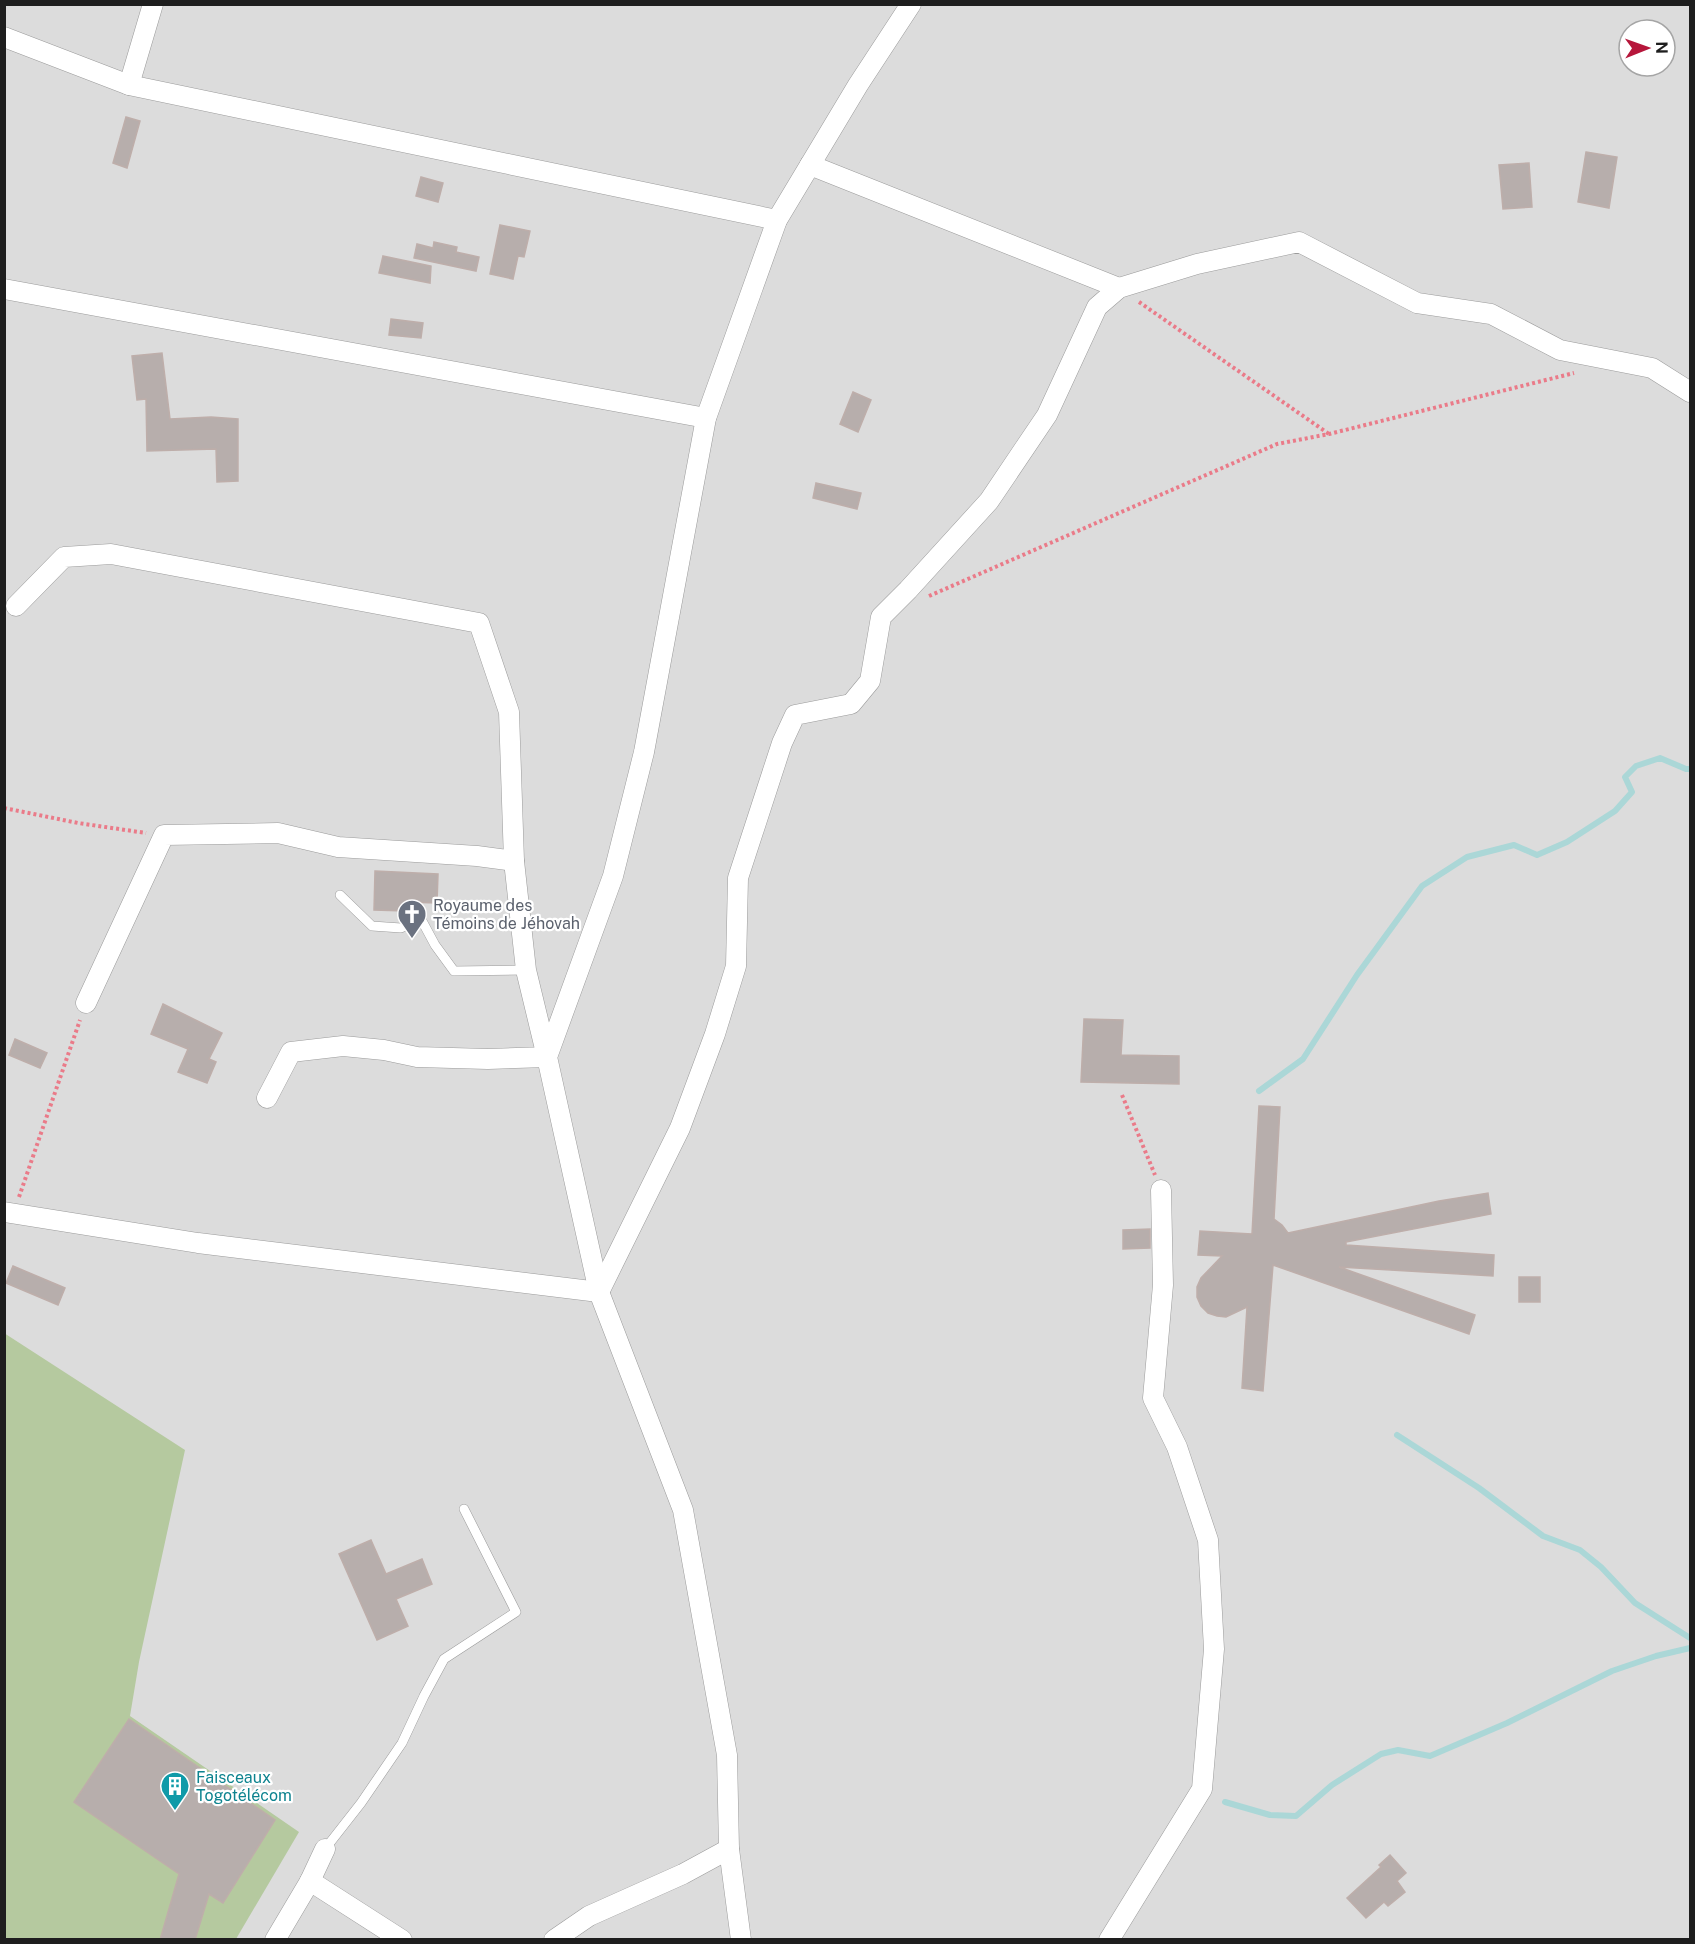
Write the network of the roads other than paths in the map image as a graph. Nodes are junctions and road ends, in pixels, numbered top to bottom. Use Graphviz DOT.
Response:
graph roads {
  1 [pos="153,4"];
  2 [pos="911,4"];
  3 [pos="4,37"];
  4 [pos="129,86"];
  5 [pos="810,165"];
  6 [pos="777,220"];
  7 [pos="1119,288"];
  8 [pos="4,289"];
  9 [pos="1690,392"];
  10 [pos="706,418"];
  11 [pos="16,606"];
  12 [pos="514,861"];
  13 [pos="340,895"];
  14 [pos="526,970"];
  15 [pos="87,1003"];
  16 [pos="547,1057"];
  17 [pos="267,1098"];
  18 [pos="1161,1190"];
  19 [pos="9,1212"];
  20 [pos="599,1292"];
  21 [pos="464,1509"];
  22 [pos="325,1849"];
  23 [pos="729,1849"];
  24 [pos="310,1881"];
  25 [pos="275,1940"];
  26 [pos="402,1940"];
  27 [pos="554,1940"];
  28 [pos="741,1940"];
  29 [pos="1108,1940"];
  1 -- 4 [label="street"];
  2 -- 5 [label="street"];
  3 -- 4 [label="street"];
  4 -- 6 [label="street"];
  5 -- 6 [label="street"];
  5 -- 7 [label="street"];
  6 -- 10 [label="street"];
  7 -- 9 [label="street"];
  7 -- 20 [label="street"];
  8 -- 10 [label="street"];
  10 -- 16 [label="street"];
  11 -- 12 [label="street"];
  12 -- 14 [label="street"];
  12 -- 15 [label="street"];
  13 -- 14 [label="lane"];
  14 -- 16 [label="street"];
  16 -- 17 [label="street"];
  16 -- 20 [label="street"];
  18 -- 29 [label="street"];
  19 -- 20 [label="street"];
  20 -- 23 [label="street"];
  21 -- 22 [label="lane"];
  22 -- 24 [label="street"];
  23 -- 27 [label="street"];
  23 -- 28 [label="street"];
  24 -- 25 [label="street"];
  24 -- 26 [label="street"];
}
